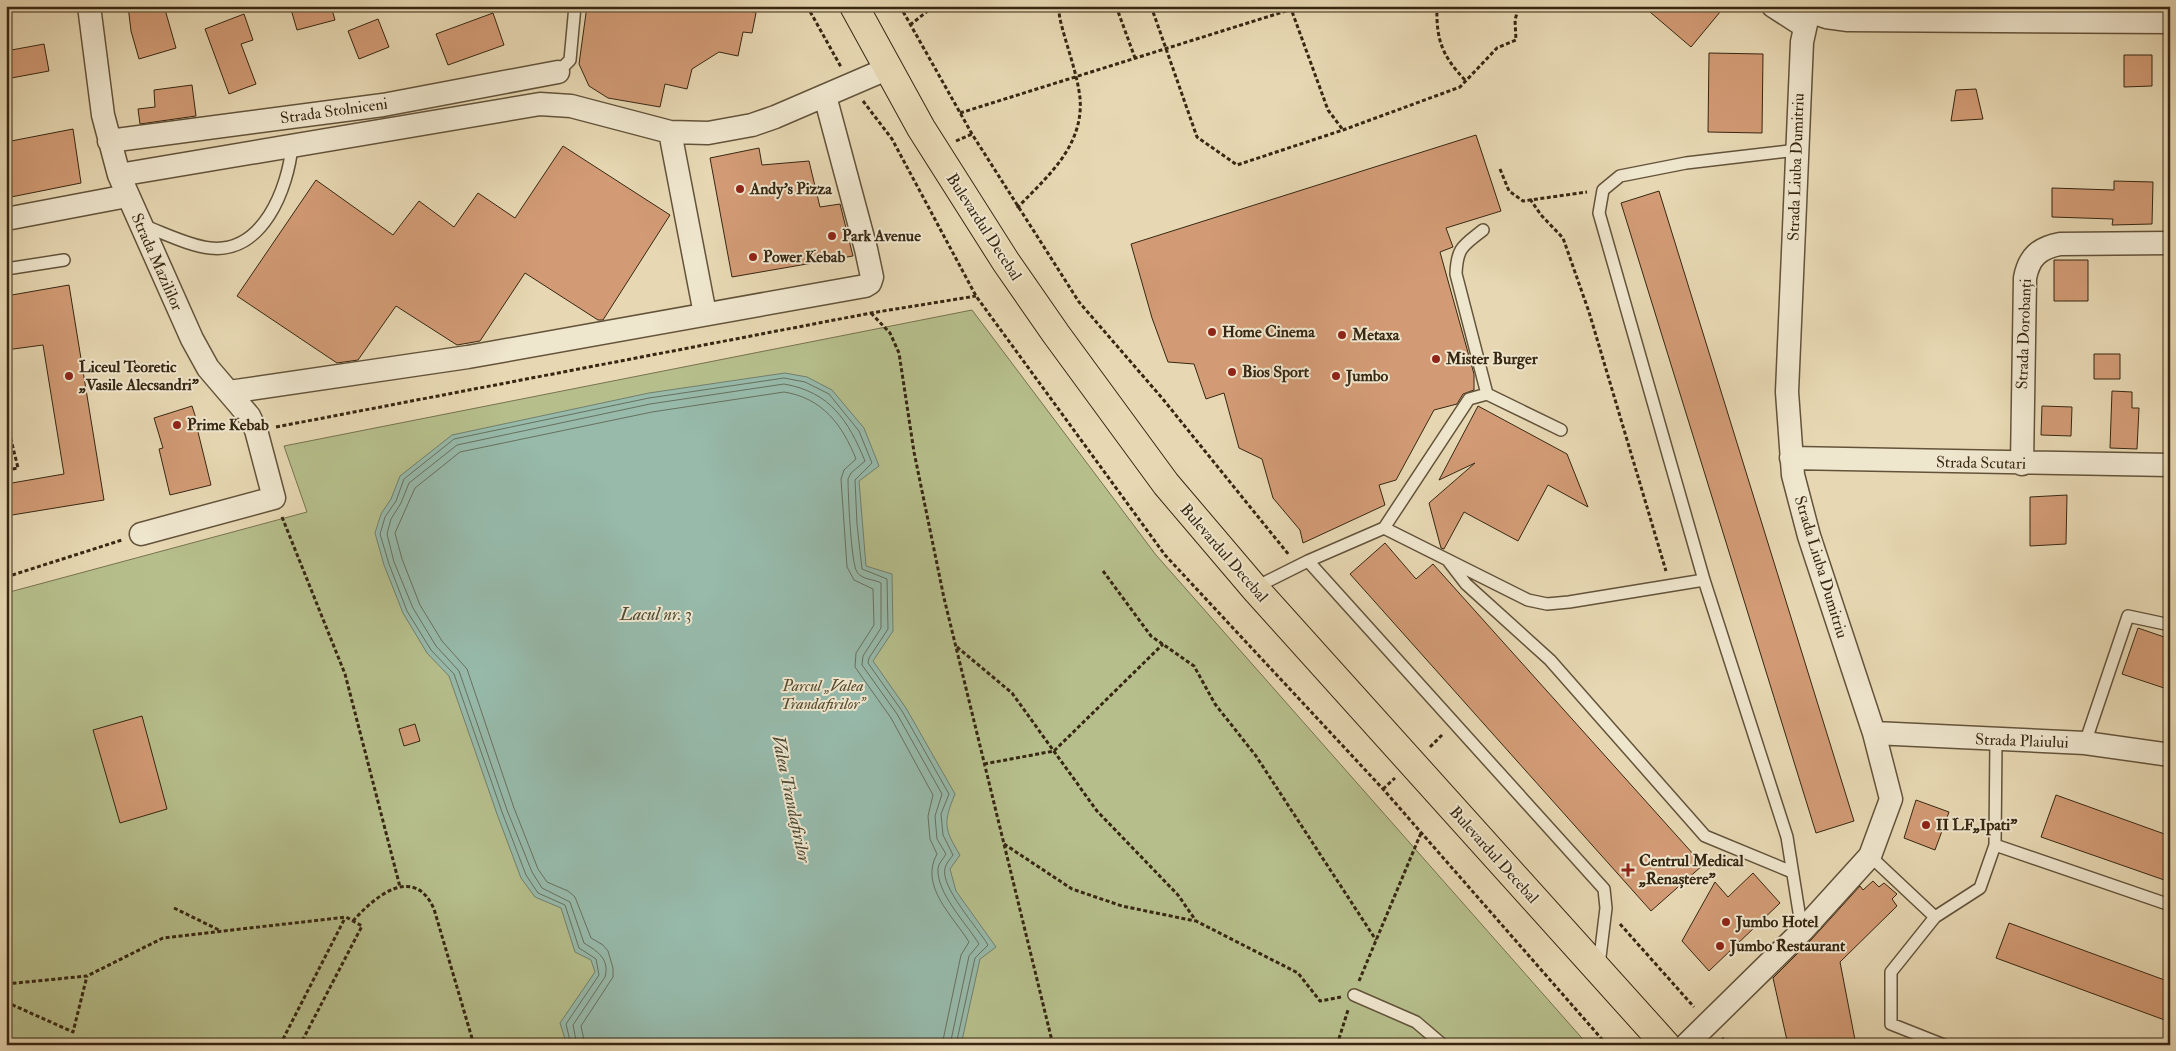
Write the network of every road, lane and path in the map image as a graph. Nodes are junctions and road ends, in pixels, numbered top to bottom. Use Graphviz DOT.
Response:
graph roads {
  1 [pos="89,6"];
  2 [pos="575,6"];
  3 [pos="854,6"];
  4 [pos="900,6"];
  5 [pos="934,6"];
  6 [pos="1058,6"];
  7 [pos="1116,6"];
  8 [pos="1151,6"];
  9 [pos="1302,6"];
  10 [pos="1436,6"];
  11 [pos="1520,6"];
  12 [pos="1773,6"];
  13 [pos="1291,8"];
  14 [pos="1808,14"];
  15 [pos="2170,22"];
  16 [pos="910,25"];
  17 [pos="1166,48"];
  18 [pos="1135,58"];
  19 [pos="889,68"];
  20 [pos="558,72"];
  21 [pos="1075,77"];
  22 [pos="1466,80"];
  23 [pos="825,96"];
  24 [pos="960,113"];
  25 [pos="1343,130"];
  26 [pos="670,132"];
  27 [pos="109,141"];
  28 [pos="292,146"];
  29 [pos="1797,150"];
  30 [pos="1500,170"];
  31 [pos="123,186"];
  32 [pos="1603,190"];
  33 [pos="1530,200"];
  34 [pos="6,219"];
  35 [pos="140,224"];
  36 [pos="1483,230"];
  37 [pos="2170,243"];
  38 [pos="64,260"];
  39 [pos="6,269"];
  40 [pos="976,296"];
  41 [pos="871,313"];
  42 [pos="705,314"];
  43 [pos="229,392"];
  44 [pos="1487,394"];
  45 [pos="6,418"];
  46 [pos="256,430"];
  47 [pos="1561,430"];
  48 [pos="1791,458"];
  49 [pos="2022,464"];
  50 [pos="2170,465"];
  51 [pos="6,470"];
  52 [pos="274,498"];
  53 [pos="1384,528"];
  54 [pos="141,534"];
  55 [pos="1448,560"];
  56 [pos="1308,561"];
  57 [pos="1103,571"];
  58 [pos="6,577"];
  59 [pos="1704,580"];
  60 [pos="1670,586"];
  61 [pos="1257,591"];
  62 [pos="2170,625"];
  63 [pos="1163,644"];
  64 [pos="956,646"];
  65 [pos="1874,733"];
  66 [pos="1996,740"];
  67 [pos="2085,743"];
  68 [pos="1054,751"];
  69 [pos="2170,755"];
  70 [pos="984,764"];
  71 [pos="1421,833"];
  72 [pos="1004,844"];
  73 [pos="1996,845"];
  74 [pos="1870,856"];
  75 [pos="1792,872"];
  76 [pos="400,887"];
  77 [pos="2170,904"];
  78 [pos="174,908"];
  79 [pos="346,917"];
  80 [pos="1935,917"];
  81 [pos="353,921"];
  82 [pos="1196,921"];
  83 [pos="1802,930"];
  84 [pos="222,931"];
  85 [pos="1376,940"];
  86 [pos="1598,969"];
  87 [pos="86,976"];
  88 [pos="6,984"];
  89 [pos="1354,995"];
  90 [pos="6,1002"];
  91 [pos="280,1045"];
  92 [pos="300,1045"];
  93 [pos="474,1045"];
  94 [pos="1053,1045"];
  95 [pos="1337,1045"];
  96 [pos="1443,1045"];
  97 [pos="1666,1045"];
  98 [pos="1686,1045"];
  99 [pos="1944,1045"];
  1 -- 27 [label="street, Strada Mazililor"];
  2 -- 20 [label="lane"];
  3 -- 19 [label="main road, Bulevardul Decebal"];
  4 -- 16 [label="path"];
  5 -- 16 [label="path"];
  6 -- 21 [label="path"];
  7 -- 18 [label="path"];
  8 -- 17 [label="path"];
  9 -- 13 [label="path"];
  10 -- 22 [label="path"];
  11 -- 22 [label="path"];
  12 -- 14 [label="street"];
  13 -- 17 [label="path"];
  13 -- 25 [label="path"];
  14 -- 15 [label="street"];
  14 -- 29 [label="street, Strada Liuba Dumitriu"];
  16 -- 24 [label="path"];
  17 -- 18 [label="path"];
  17 -- 25 [label="path"];
  18 -- 21 [label="path"];
  19 -- 23 [label="street"];
  19 -- 61 [label="main road, Bulevardul Decebal"];
  20 -- 27 [label="street, Strada Stolniceni"];
  21 -- 24 [label="path"];
  21 -- 24 [label="path"];
  22 -- 25 [label="path"];
  23 -- 26 [label="street"];
  23 -- 42 [label="street"];
  26 -- 28 [label="street"];
  26 -- 42 [label="street"];
  27 -- 31 [label="street, Strada Mazililor"];
  28 -- 31 [label="street"];
  28 -- 35 [label="lane"];
  29 -- 32 [label="lane"];
  29 -- 48 [label="street, Strada Liuba Dumitriu"];
  30 -- 33 [label="path"];
  31 -- 34 [label="street"];
  31 -- 35 [label="street, Strada Mazililor"];
  32 -- 33 [label="path"];
  32 -- 59 [label="lane"];
  33 -- 60 [label="path"];
  35 -- 43 [label="street, Strada Mazililor"];
  36 -- 44 [label="lane"];
  37 -- 49 [label="street, Strada Dorobanți"];
  38 -- 39 [label="lane"];
  40 -- 41 [label="path"];
  41 -- 46 [label="path"];
  41 -- 64 [label="path"];
  42 -- 43 [label="street"];
  43 -- 46 [label="street, Strada Mazililor"];
  44 -- 47 [label="lane"];
  44 -- 53 [label="lane"];
  45 -- 51 [label="path"];
  46 -- 52 [label="street, Strada Mazililor"];
  48 -- 49 [label="street, Strada Scutari"];
  48 -- 65 [label="street, Strada Liuba Dumitriu"];
  49 -- 50 [label="street, Strada Scutari"];
  52 -- 54 [label="street"];
  52 -- 76 [label="path"];
  53 -- 55 [label="lane"];
  53 -- 56 [label="lane"];
  54 -- 58 [label="path"];
  55 -- 60 [label="lane"];
  55 -- 75 [label="lane"];
  56 -- 61 [label="lane"];
  56 -- 86 [label="lane"];
  57 -- 63 [label="path"];
  59 -- 60 [label="lane"];
  59 -- 75 [label="lane"];
  61 -- 86 [label="main road, Bulevardul Decebal"];
  62 -- 67 [label="lane"];
  63 -- 68 [label="path"];
  63 -- 85 [label="path"];
  64 -- 68 [label="path"];
  64 -- 70 [label="path"];
  65 -- 66 [label="street, Strada Plaiului"];
  65 -- 74 [label="street, Strada Liuba Dumitriu"];
  66 -- 67 [label="street, Strada Plaiului"];
  66 -- 73 [label="lane"];
  67 -- 69 [label="street, Strada Plaiului"];
  68 -- 70 [label="path"];
  68 -- 82 [label="path"];
  70 -- 72 [label="path"];
  71 -- 85 [label="path"];
  72 -- 82 [label="path"];
  72 -- 94 [label="path"];
  73 -- 77 [label="lane"];
  73 -- 80 [label="lane"];
  74 -- 80 [label="lane"];
  74 -- 83 [label="street, Strada Liuba Dumitriu"];
  75 -- 83 [label="lane"];
  76 -- 81 [label="path"];
  76 -- 93 [label="path"];
  78 -- 84 [label="path"];
  79 -- 81 [label="path"];
  79 -- 84 [label="path"];
  79 -- 91 [label="path"];
  80 -- 99 [label="lane"];
  81 -- 92 [label="path"];
  82 -- 89 [label="path"];
  83 -- 98 [label="street, Strada Liuba Dumitriu"];
  84 -- 87 [label="path"];
  85 -- 89 [label="path"];
  86 -- 97 [label="main road, Bulevardul Decebal"];
  87 -- 88 [label="path"];
  87 -- 90 [label="path"];
  89 -- 95 [label="path"];
  89 -- 96 [label="lane"];
}
